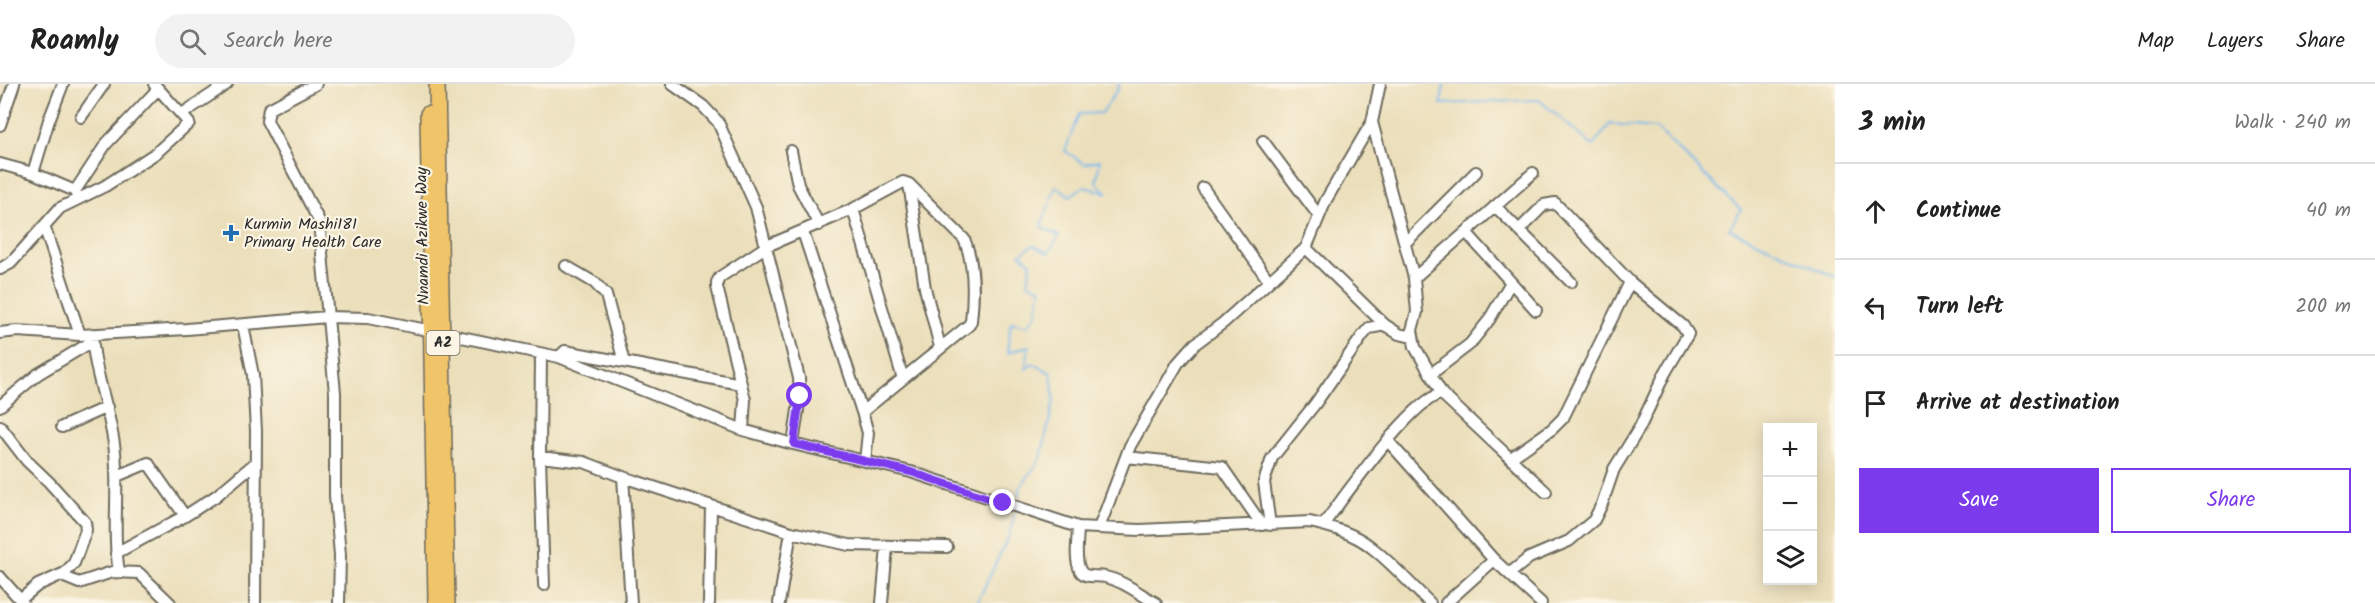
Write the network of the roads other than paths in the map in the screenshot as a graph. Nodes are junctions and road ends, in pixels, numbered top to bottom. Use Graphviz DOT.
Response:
graph roads {
  1 [pos="14,84"];
  2 [pos="63,84"];
  3 [pos="104,84"];
  4 [pos="316,84"];
  5 [pos="427,84"];
  6 [pos="437,84"];
  7 [pos="672,84"];
  8 [pos="1380,84"];
  9 [pos="221,86"];
  10 [pos="156,87"];
  11 [pos="182,114"];
  12 [pos="81,117"];
  13 [pos="1372,122"];
  14 [pos="0,125"];
  15 [pos="1263,141"];
  16 [pos="791,151"];
  17 [pos="0,164"];
  18 [pos="1476,172"];
  19 [pos="33,173"];
  20 [pos="1533,173"];
  21 [pos="909,184"];
  22 [pos="1203,188"];
  23 [pos="76,196"];
  24 [pos="1495,206"];
  25 [pos="853,209"];
  26 [pos="1319,216"];
  27 [pos="819,225"];
  28 [pos="44,226"];
  29 [pos="1519,230"];
  30 [pos="803,232"];
  31 [pos="1466,232"];
  32 [pos="1405,243"];
  33 [pos="766,246"];
  34 [pos="1306,248"];
  35 [pos="567,266"];
  36 [pos="0,269"];
  37 [pos="1414,278"];
  38 [pos="1269,281"];
  39 [pos="1511,282"];
  40 [pos="1571,282"];
  41 [pos="1630,282"];
  42 [pos="1536,310"];
  43 [pos="327,317"];
  44 [pos="243,325"];
  45 [pos="1385,326"];
  46 [pos="437,331"];
  47 [pos="0,333"];
  48 [pos="80,334"];
  49 [pos="1412,337"];
  50 [pos="92,338"];
  51 [pos="940,347"];
  52 [pos="541,354"];
  53 [pos="559,357"];
  54 [pos="624,362"];
  55 [pos="1431,374"];
  56 [pos="903,379"];
  57 [pos="741,384"];
  58 [pos="1442,394"];
  59 [pos="0,406"];
  60 [pos="107,406"];
  61 [pos="862,412"];
  62 [pos="0,426"];
  63 [pos="62,427"];
  64 [pos="742,430"];
  65 [pos="1388,441"];
  66 [pos="794,444"];
  67 [pos="1126,456"];
  68 [pos="540,457"];
  69 [pos="1511,458"];
  70 [pos="865,461"];
  71 [pos="254,464"];
  72 [pos="117,476"];
  73 [pos="623,477"];
  74 [pos="1546,492"];
  75 [pos="711,507"];
  76 [pos="185,516"];
  77 [pos="1266,525"];
  78 [pos="1323,525"];
  79 [pos="1078,527"];
  80 [pos="1099,528"];
  81 [pos="791,532"];
  82 [pos="887,547"];
  83 [pos="947,547"];
  84 [pos="116,553"];
  85 [pos="1494,560"];
  86 [pos="119,572"];
  87 [pos="1509,574"];
  88 [pos="62,576"];
  89 [pos="0,577"];
  90 [pos="544,585"];
  91 [pos="22,601"];
  92 [pos="170,603"];
  93 [pos="255,603"];
  94 [pos="339,603"];
  95 [pos="436,603"];
  96 [pos="447,603"];
  97 [pos="631,603"];
  98 [pos="709,603"];
  99 [pos="779,603"];
  100 [pos="882,603"];
  101 [pos="1156,603"];
  102 [pos="1430,603"];
  103 [pos="1446,603"];
  104 [pos="1541,603"];
  1 -- 14 [label="street"];
  2 -- 19 [label="street"];
  3 -- 12 [label="street"];
  4 -- 43 [label="street"];
  5 -- 46 [label="highway, Nnamdi Azikwe Way / A2"];
  6 -- 46 [label="highway, Nnamdi Azikwe Way / A2"];
  7 -- 33 [label="street"];
  8 -- 13 [label="street"];
  9 -- 11 [label="street"];
  10 -- 11 [label="street"];
  10 -- 23 [label="street"];
  11 -- 23 [label="street"];
  13 -- 26 [label="street"];
  13 -- 32 [label="street"];
  15 -- 26 [label="street"];
  16 -- 27 [label="street"];
  17 -- 19 [label="street"];
  18 -- 32 [label="street"];
  19 -- 23 [label="street"];
  20 -- 24 [label="street"];
  21 -- 25 [label="street"];
  21 -- 51 [label="street"];
  21 -- 51 [label="street"];
  22 -- 38 [label="street"];
  23 -- 28 [label="street"];
  24 -- 29 [label="street"];
  24 -- 31 [label="street"];
  25 -- 27 [label="street"];
  25 -- 56 [label="street"];
  26 -- 34 [label="street"];
  27 -- 30 [label="street"];
  28 -- 36 [label="street"];
  28 -- 48 [label="street"];
  29 -- 40 [label="street"];
  29 -- 41 [label="street"];
  30 -- 33 [label="street"];
  30 -- 61 [label="street"];
  31 -- 37 [label="street"];
  31 -- 39 [label="street"];
  32 -- 37 [label="street"];
  33 -- 57 [label="street"];
  33 -- 66 [label="street"];
  34 -- 38 [label="street"];
  34 -- 45 [label="street"];
  35 -- 54 [label="street"];
  37 -- 49 [label="street"];
  38 -- 67 [label="street"];
  39 -- 42 [label="street"];
  39 -- 55 [label="street"];
  41 -- 69 [label="street"];
  41 -- 87 [label="street"];
  43 -- 44 [label="street"];
  43 -- 46 [label="street"];
  43 -- 94 [label="street"];
  44 -- 50 [label="street"];
  44 -- 71 [label="street"];
  45 -- 49 [label="street"];
  45 -- 77 [label="street"];
  46 -- 52 [label="street"];
  46 -- 95 [label="highway, Nnamdi Azikwe Way / A2"];
  46 -- 96 [label="highway, Nnamdi Azikwe Way / A2"];
  47 -- 48 [label="street"];
  48 -- 50 [label="street"];
  49 -- 55 [label="street"];
  50 -- 59 [label="street"];
  50 -- 60 [label="street"];
  51 -- 56 [label="street"];
  52 -- 53 [label="street"];
  52 -- 68 [label="street"];
  53 -- 54 [label="street"];
  53 -- 64 [label="street"];
  54 -- 57 [label="street"];
  55 -- 58 [label="street"];
  56 -- 61 [label="street"];
  57 -- 64 [label="street"];
  58 -- 65 [label="street"];
  58 -- 69 [label="street"];
  60 -- 63 [label="street"];
  60 -- 72 [label="street"];
  61 -- 70 [label="street"];
  62 -- 88 [label="street"];
  64 -- 66 [label="street"];
  65 -- 78 [label="street"];
  65 -- 85 [label="street"];
  66 -- 70 [label="street"];
  67 -- 77 [label="street"];
  67 -- 80 [label="street"];
  68 -- 73 [label="street"];
  68 -- 90 [label="street"];
  69 -- 74 [label="street"];
  70 -- 79 [label="street"];
  71 -- 76 [label="street"];
  71 -- 93 [label="street"];
  72 -- 76 [label="street"];
  72 -- 84 [label="street"];
  73 -- 75 [label="street"];
  73 -- 97 [label="street"];
  75 -- 81 [label="street"];
  75 -- 98 [label="street"];
  76 -- 84 [label="street"];
  77 -- 78 [label="street"];
  77 -- 80 [label="street"];
  78 -- 102 [label="street"];
  79 -- 80 [label="street"];
  79 -- 101 [label="street"];
  81 -- 82 [label="street"];
  81 -- 99 [label="street"];
  82 -- 83 [label="street"];
  82 -- 100 [label="street"];
  84 -- 86 [label="street"];
  85 -- 87 [label="street"];
  85 -- 103 [label="street"];
  86 -- 88 [label="street"];
  86 -- 92 [label="street"];
  87 -- 104 [label="street"];
  88 -- 91 [label="street"];
  89 -- 91 [label="street"];
}
